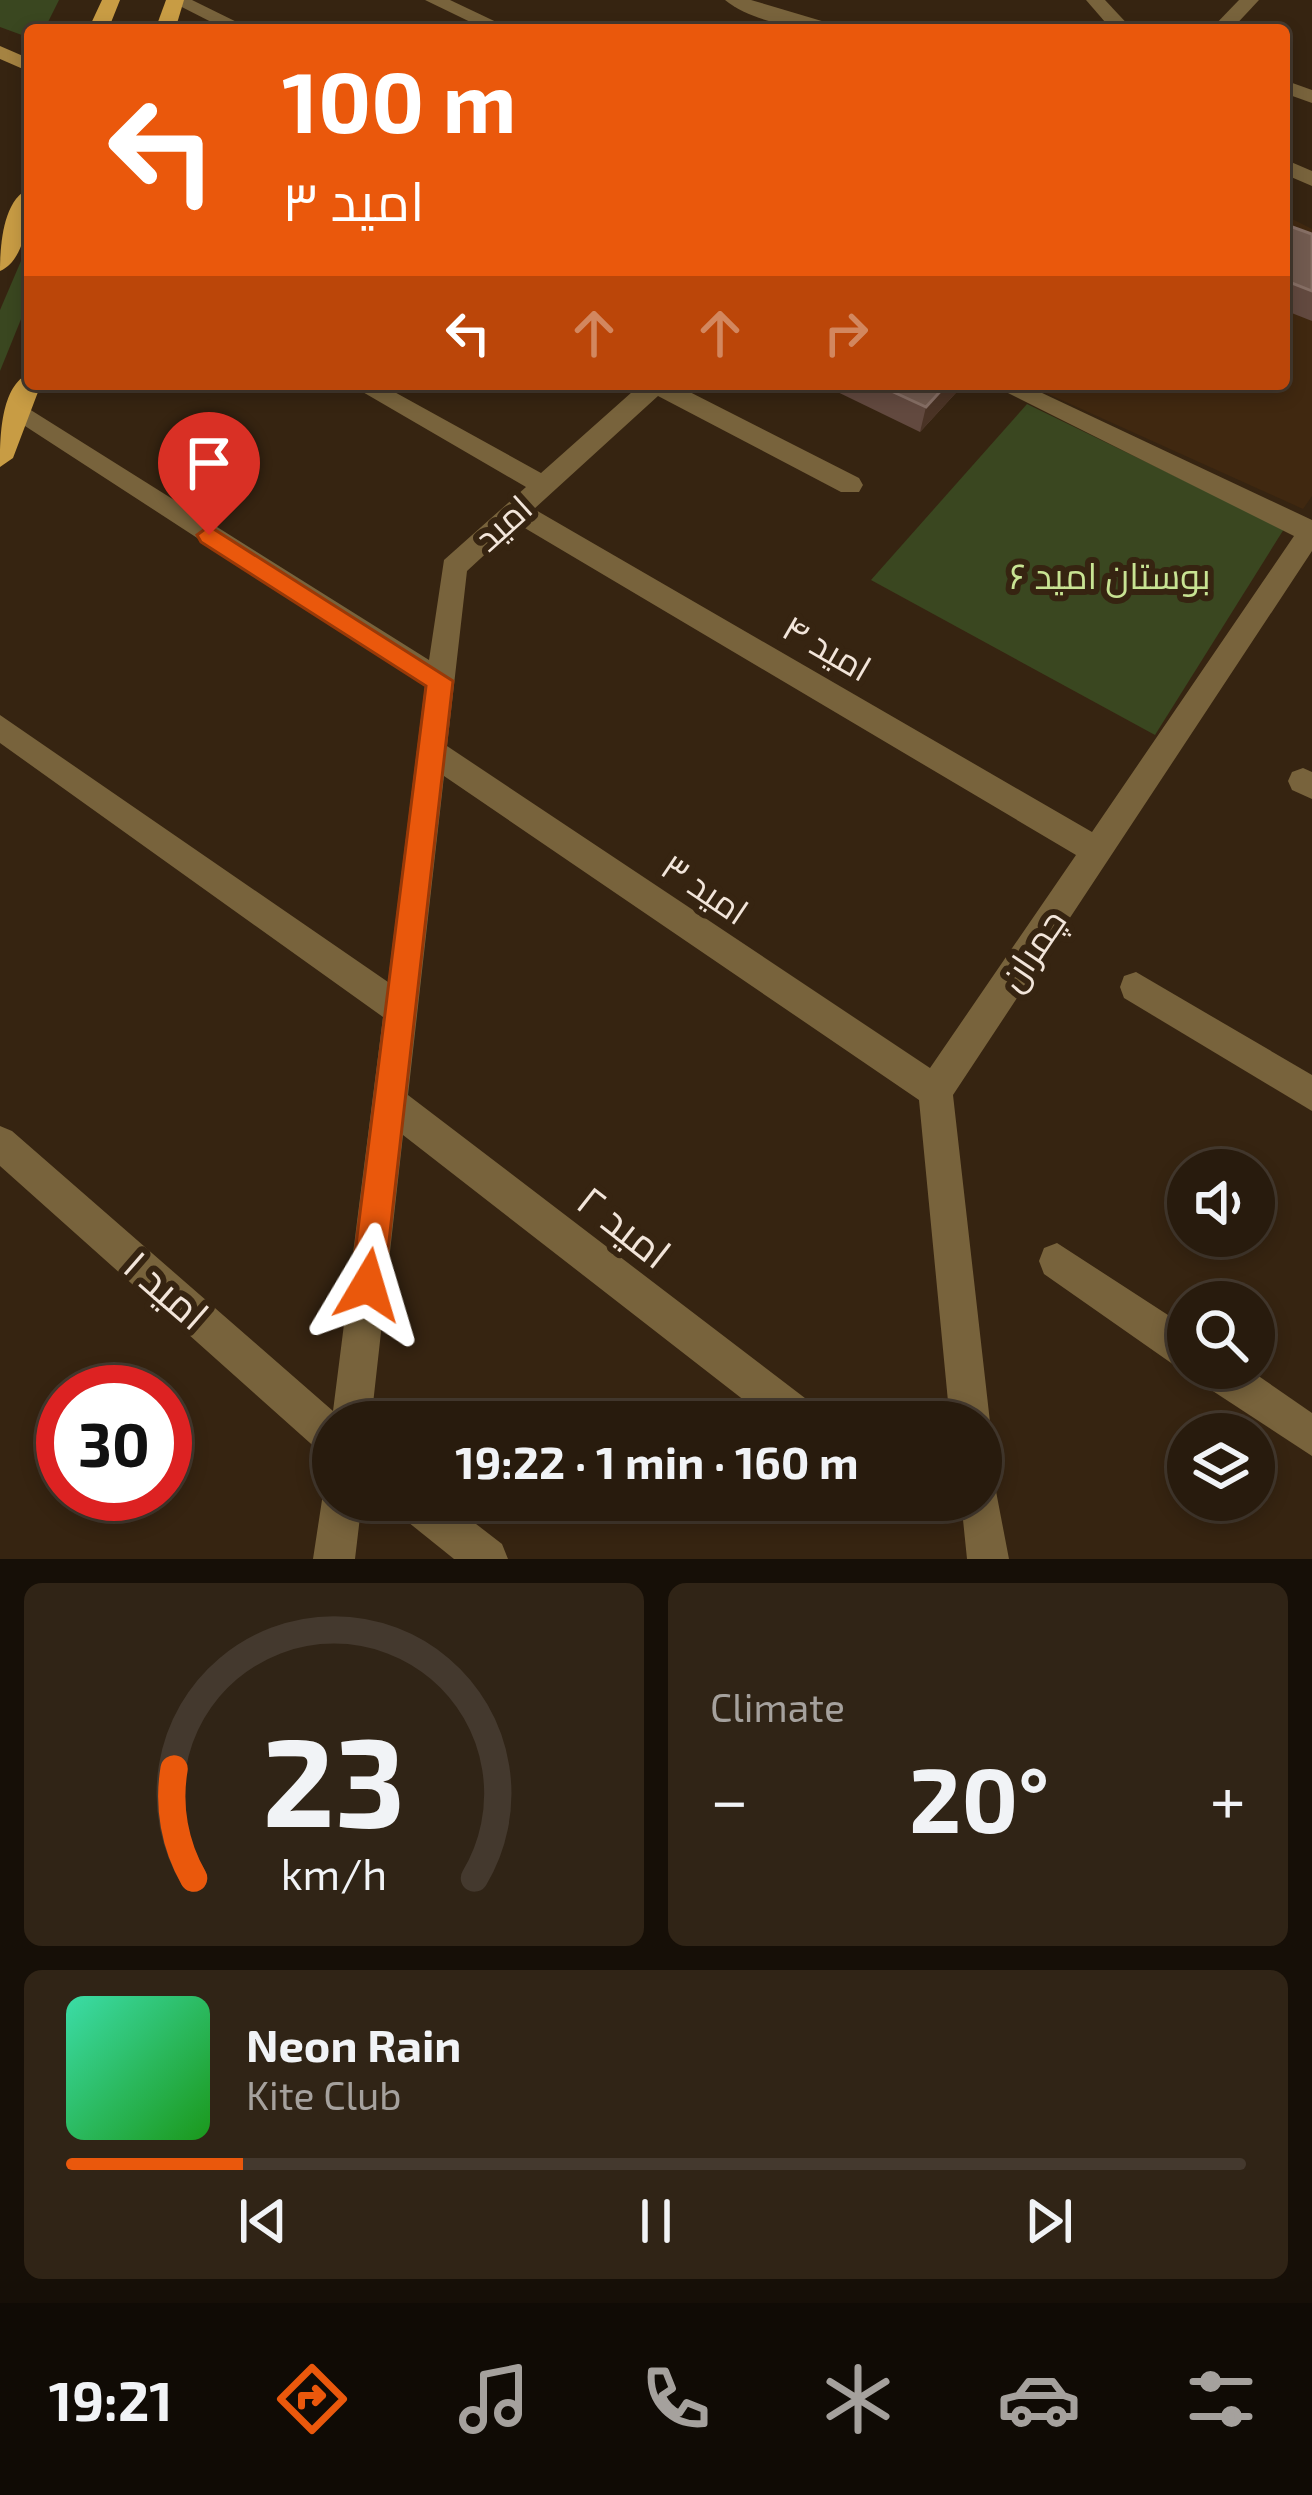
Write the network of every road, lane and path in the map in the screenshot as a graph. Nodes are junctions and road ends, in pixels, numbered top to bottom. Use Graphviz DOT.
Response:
graph roads {
  1 [pos="176,0"];
  2 [pos="434,0"];
  3 [pos="734,0"];
  4 [pos="800,0"];
  5 [pos="1095,0"];
  6 [pos="1250,0"];
  7 [pos="775,16"];
  8 [pos="230,24"];
  9 [pos="489,24"];
  10 [pos="765,24"];
  11 [pos="813,24"];
  12 [pos="1117,24"];
  13 [pos="1226,24"];
  14 [pos="24,208"];
  15 [pos="0,264"];
  16 [pos="26,390"];
  17 [pos="372,390"];
  18 [pos="650,390"];
  19 [pos="666,390"];
  20 [pos="1015,390"];
  21 [pos="17,413"];
  22 [pos="0,458"];
  23 [pos="850,485"];
  24 [pos="544,486"];
  25 [pos="516,512"];
  26 [pos="1311,532"];
  27 [pos="440,681"];
  28 [pos="0,727"];
  29 [pos="432,752"];
  30 [pos="1099,852"];
  31 [pos="1136,987"];
  32 [pos="400,1010"];
  33 [pos="934,1091"];
  34 [pos="1312,1094"];
  35 [pos="390,1103"];
  36 [pos="0,1143"];
  37 [pos="1057,1261"];
  38 [pos="1167,1337"];
  39 [pos="1244,1389"];
  40 [pos="354,1401"];
  41 [pos="777,1401"];
  42 [pos="968,1401"];
  43 [pos="312,1418"];
  44 [pos="1312,1436"];
  45 [pos="339,1521"];
  46 [pos="439,1521"];
  47 [pos="983,1521"];
  48 [pos="334,1559"];
  49 [pos="487,1559"];
  50 [pos="988,1559"];
  1 -- 8 [label="street"];
  2 -- 9 [label="street"];
  3 -- 7 [label="street"];
  4 -- 7 [label="street"];
  5 -- 12 [label="street"];
  6 -- 13 [label="street"];
  7 -- 10 [label="street"];
  7 -- 11 [label="street"];
  14 -- 15 [label="main road"];
  16 -- 21 [label="main road"];
  17 -- 24 [label="street"];
  18 -- 24 [label="street, امید"];
  19 -- 23 [label="street"];
  20 -- 26 [label="street"];
  21 -- 22 [label="main road"];
  21 -- 27 [label="street"];
  24 -- 25 [label="street, امید"];
  25 -- 27 [label="street, امید"];
  25 -- 30 [label="street, امید ۴"];
  26 -- 30 [label="street, چمران"];
  27 -- 29 [label="street, امید"];
  28 -- 32 [label="street"];
  29 -- 32 [label="street, امید"];
  29 -- 33 [label="street, امید ۳"];
  30 -- 33 [label="street, چمران"];
  31 -- 34 [label="street"];
  32 -- 35 [label="street, امید"];
  33 -- 42 [label="street"];
  35 -- 40 [label="street, امید"];
  35 -- 41 [label="street, امید ۲"];
  36 -- 43 [label="street, امید ۱"];
  37 -- 38 [label="street"];
  39 -- 44 [label="street"];
  45 -- 48 [label="street"];
  46 -- 49 [label="street"];
  47 -- 50 [label="street"];
}
